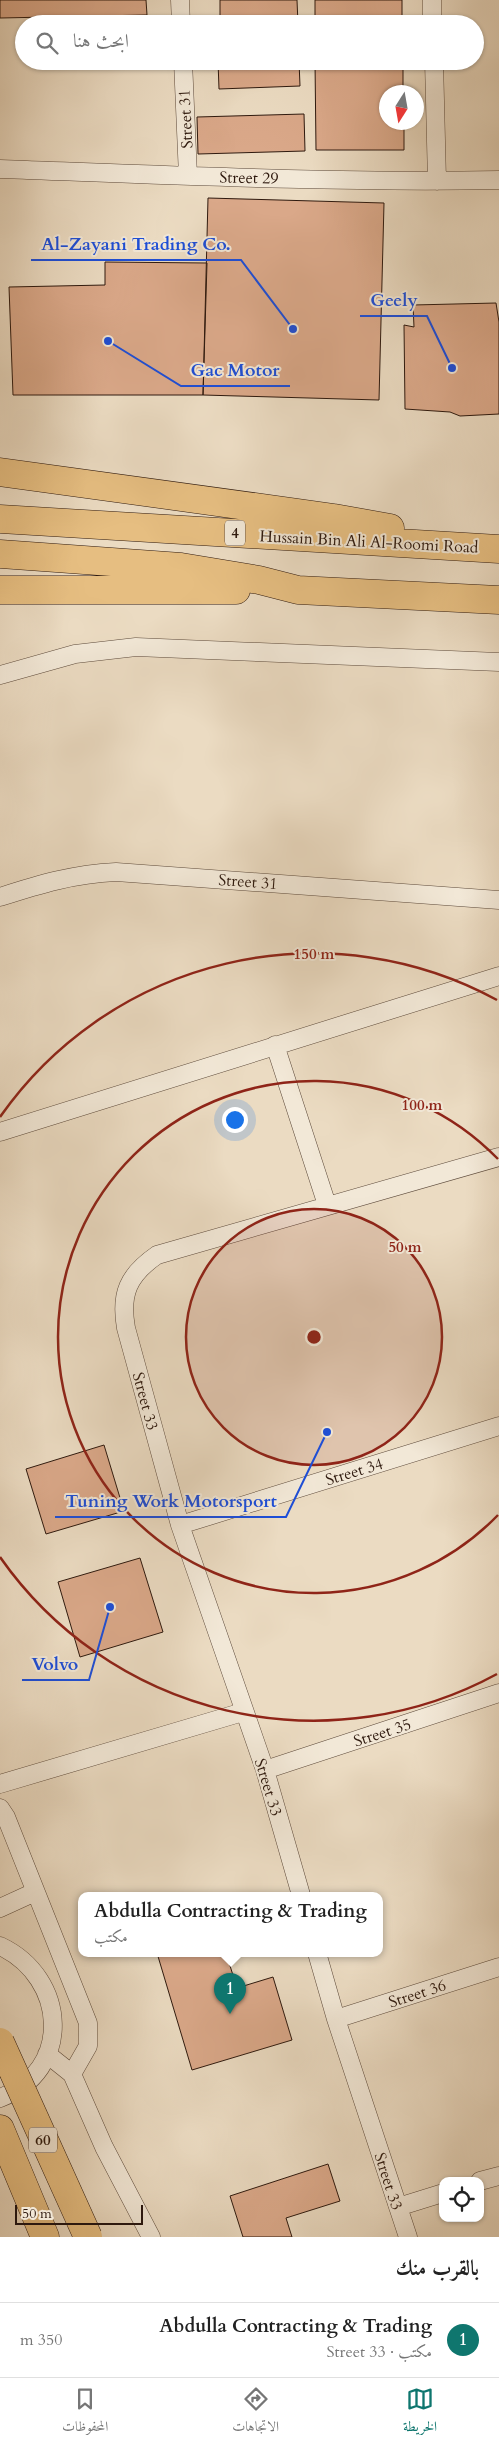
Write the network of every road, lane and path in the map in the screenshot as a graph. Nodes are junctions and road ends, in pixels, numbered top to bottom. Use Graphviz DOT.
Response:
graph roads {
  1 [pos="180,0"];
  2 [pos="432,0"];
  3 [pos="181,15"];
  4 [pos="432,15"];
  5 [pos="183,70"];
  6 [pos="434,70"];
  7 [pos="0,169"];
  8 [pos="188,176"];
  9 [pos="499,180"];
  10 [pos="438,181"];
  11 [pos="0,472"];
  12 [pos="0,519"];
  13 [pos="469,547"];
  14 [pos="499,549"];
  15 [pos="0,554"];
  16 [pos="0,590"];
  17 [pos="298,590"];
  18 [pos="499,600"];
  19 [pos="499,662"];
  20 [pos="0,675"];
  21 [pos="0,897"];
  22 [pos="499,900"];
  23 [pos="499,976"];
  24 [pos="276,1045"];
  25 [pos="0,1132"];
  26 [pos="499,1157"];
  27 [pos="327,1205"];
  28 [pos="499,1426"];
  29 [pos="180,1525"];
  30 [pos="499,1693"];
  31 [pos="243,1712"];
  32 [pos="265,1770"];
  33 [pos="0,1784"];
  34 [pos="0,1808"];
  35 [pos="35,1892"];
  36 [pos="299,1892"];
  37 [pos="0,1908"];
  38 [pos="0,1945"];
  39 [pos="318,1957"];
  40 [pos="499,1967"];
  41 [pos="336,2019"];
  42 [pos="0,2042"];
  43 [pos="47,2054"];
  44 [pos="72,2074"];
  45 [pos="0,2098"];
  46 [pos="0,2129"];
  47 [pos="499,2176"];
  48 [pos="484,2181"];
  49 [pos="439,2194"];
  50 [pos="398,2207"];
  51 [pos="45,2237"];
  52 [pos="88,2237"];
  53 [pos="151,2237"];
  54 [pos="408,2237"];
  1 -- 3 [label="street"];
  2 -- 4 [label="street"];
  5 -- 8 [label="street, Street 31"];
  6 -- 10 [label="street"];
  7 -- 8 [label="street, Street 29"];
  8 -- 10 [label="street, Street 29"];
  9 -- 10 [label="street, Street 29"];
  11 -- 13 [label="highway"];
  12 -- 13 [label="highway, Hussain Bin Ali Al-Roomi Road / 4"];
  13 -- 14 [label="highway, Hussain Bin Ali Al-Roomi Road / 4"];
  15 -- 17 [label="highway"];
  16 -- 17 [label="highway"];
  17 -- 18 [label="highway"];
  19 -- 20 [label="street"];
  21 -- 22 [label="street, Street 31"];
  23 -- 24 [label="street"];
  24 -- 25 [label="street"];
  24 -- 27 [label="street"];
  26 -- 27 [label="street, Street 33"];
  27 -- 29 [label="street, Street 33"];
  28 -- 29 [label="street, Street 34"];
  29 -- 31 [label="street, Street 33"];
  30 -- 32 [label="street, Street 35"];
  31 -- 32 [label="street, Street 33"];
  31 -- 33 [label="street"];
  32 -- 36 [label="street, Street 33"];
  34 -- 35 [label="street"];
  35 -- 37 [label="street"];
  35 -- 44 [label="street"];
  38 -- 43 [label="street"];
  39 -- 41 [label="street, Street 33"];
  40 -- 41 [label="street, Street 36"];
  41 -- 50 [label="street, Street 33"];
  42 -- 52 [label="highway, 60, bridge"];
  43 -- 44 [label="street"];
  43 -- 45 [label="street"];
  44 -- 53 [label="street"];
  46 -- 51 [label="highway, 60"];
  47 -- 48 [label="street"];
  49 -- 50 [label="street"];
  50 -- 54 [label="street, Street 33"];
}
